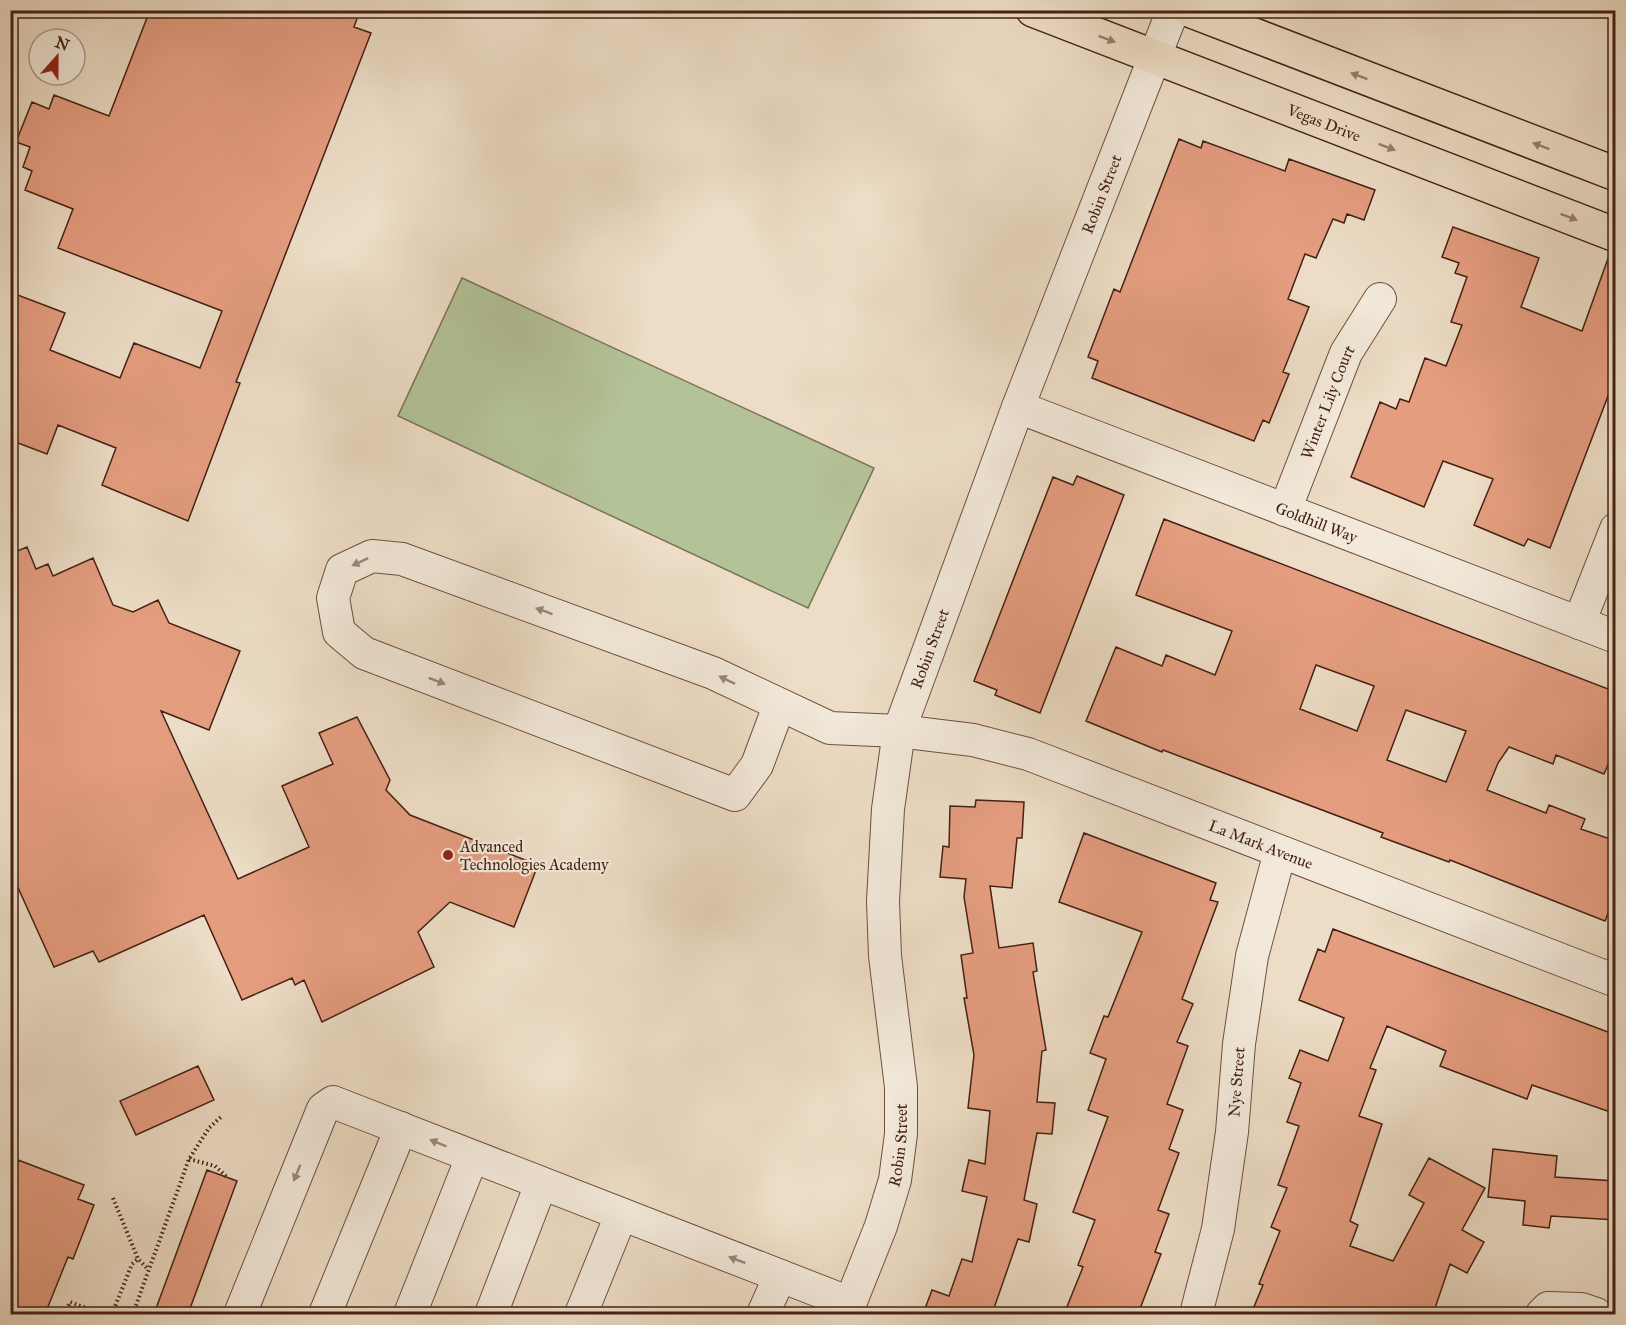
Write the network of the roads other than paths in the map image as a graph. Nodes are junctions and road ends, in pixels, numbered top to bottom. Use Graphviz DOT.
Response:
graph roads {
  1 [pos="1033,10"];
  2 [pos="1173,10"];
  3 [pos="1189,10"];
  4 [pos="1155,57"];
  5 [pos="1616,174"];
  6 [pos="1616,235"];
  7 [pos="1380,299"];
  8 [pos="1018,407"];
  9 [pos="1285,510"];
  10 [pos="1616,529"];
  11 [pos="1579,623"];
  12 [pos="1616,637"];
  13 [pos="779,706"];
  14 [pos="899,731"];
  15 [pos="1280,852"];
  16 [pos="1616,981"];
  17 [pos="401,1128"];
  18 [pos="472,1157"];
  19 [pos="541,1184"];
  20 [pos="621,1215"];
  21 [pos="780,1276"];
  22 [pos="848,1309"];
  23 [pos="1545,1311"];
  24 [pos="240,1314"];
  25 [pos="325,1314"];
  26 [pos="410,1314"];
  27 [pos="491,1314"];
  28 [pos="581,1314"];
  29 [pos="763,1314"];
  30 [pos="1196,1314"];
  31 [pos="1596,1314"];
  1 -- 4 [label="main road, Vegas Drive, one-way"];
  2 -- 4 [label="street, Robin Street"];
  5 -- 3 [label="main road, one-way"];
  4 -- 6 [label="main road, Vegas Drive, one-way"];
  4 -- 8 [label="street, Robin Street"];
  7 -- 9 [label="street, Winter Lily Court"];
  8 -- 9 [label="street, Goldhill Way"];
  8 -- 14 [label="street, Robin Street"];
  9 -- 11 [label="street, Goldhill Way"];
  10 -- 11 [label="street"];
  11 -- 12 [label="street, Goldhill Way"];
  13 -- 13 [label="street, La Mark Avenue, one-way"];
  13 -- 14 [label="street, La Mark Avenue"];
  14 -- 15 [label="street, La Mark Avenue"];
  14 -- 22 [label="street, Robin Street"];
  15 -- 16 [label="street, La Mark Avenue"];
  15 -- 30 [label="street, Nye Street"];
  18 -- 17 [label="street, one-way"];
  17 -- 24 [label="street, one-way"];
  17 -- 25 [label="street"];
  18 -- 19 [label="street"];
  18 -- 26 [label="street"];
  19 -- 20 [label="street"];
  19 -- 27 [label="street"];
  21 -- 20 [label="street, one-way"];
  20 -- 28 [label="street"];
  21 -- 22 [label="street"];
  21 -- 29 [label="street"];
  23 -- 31 [label="street"];
}
